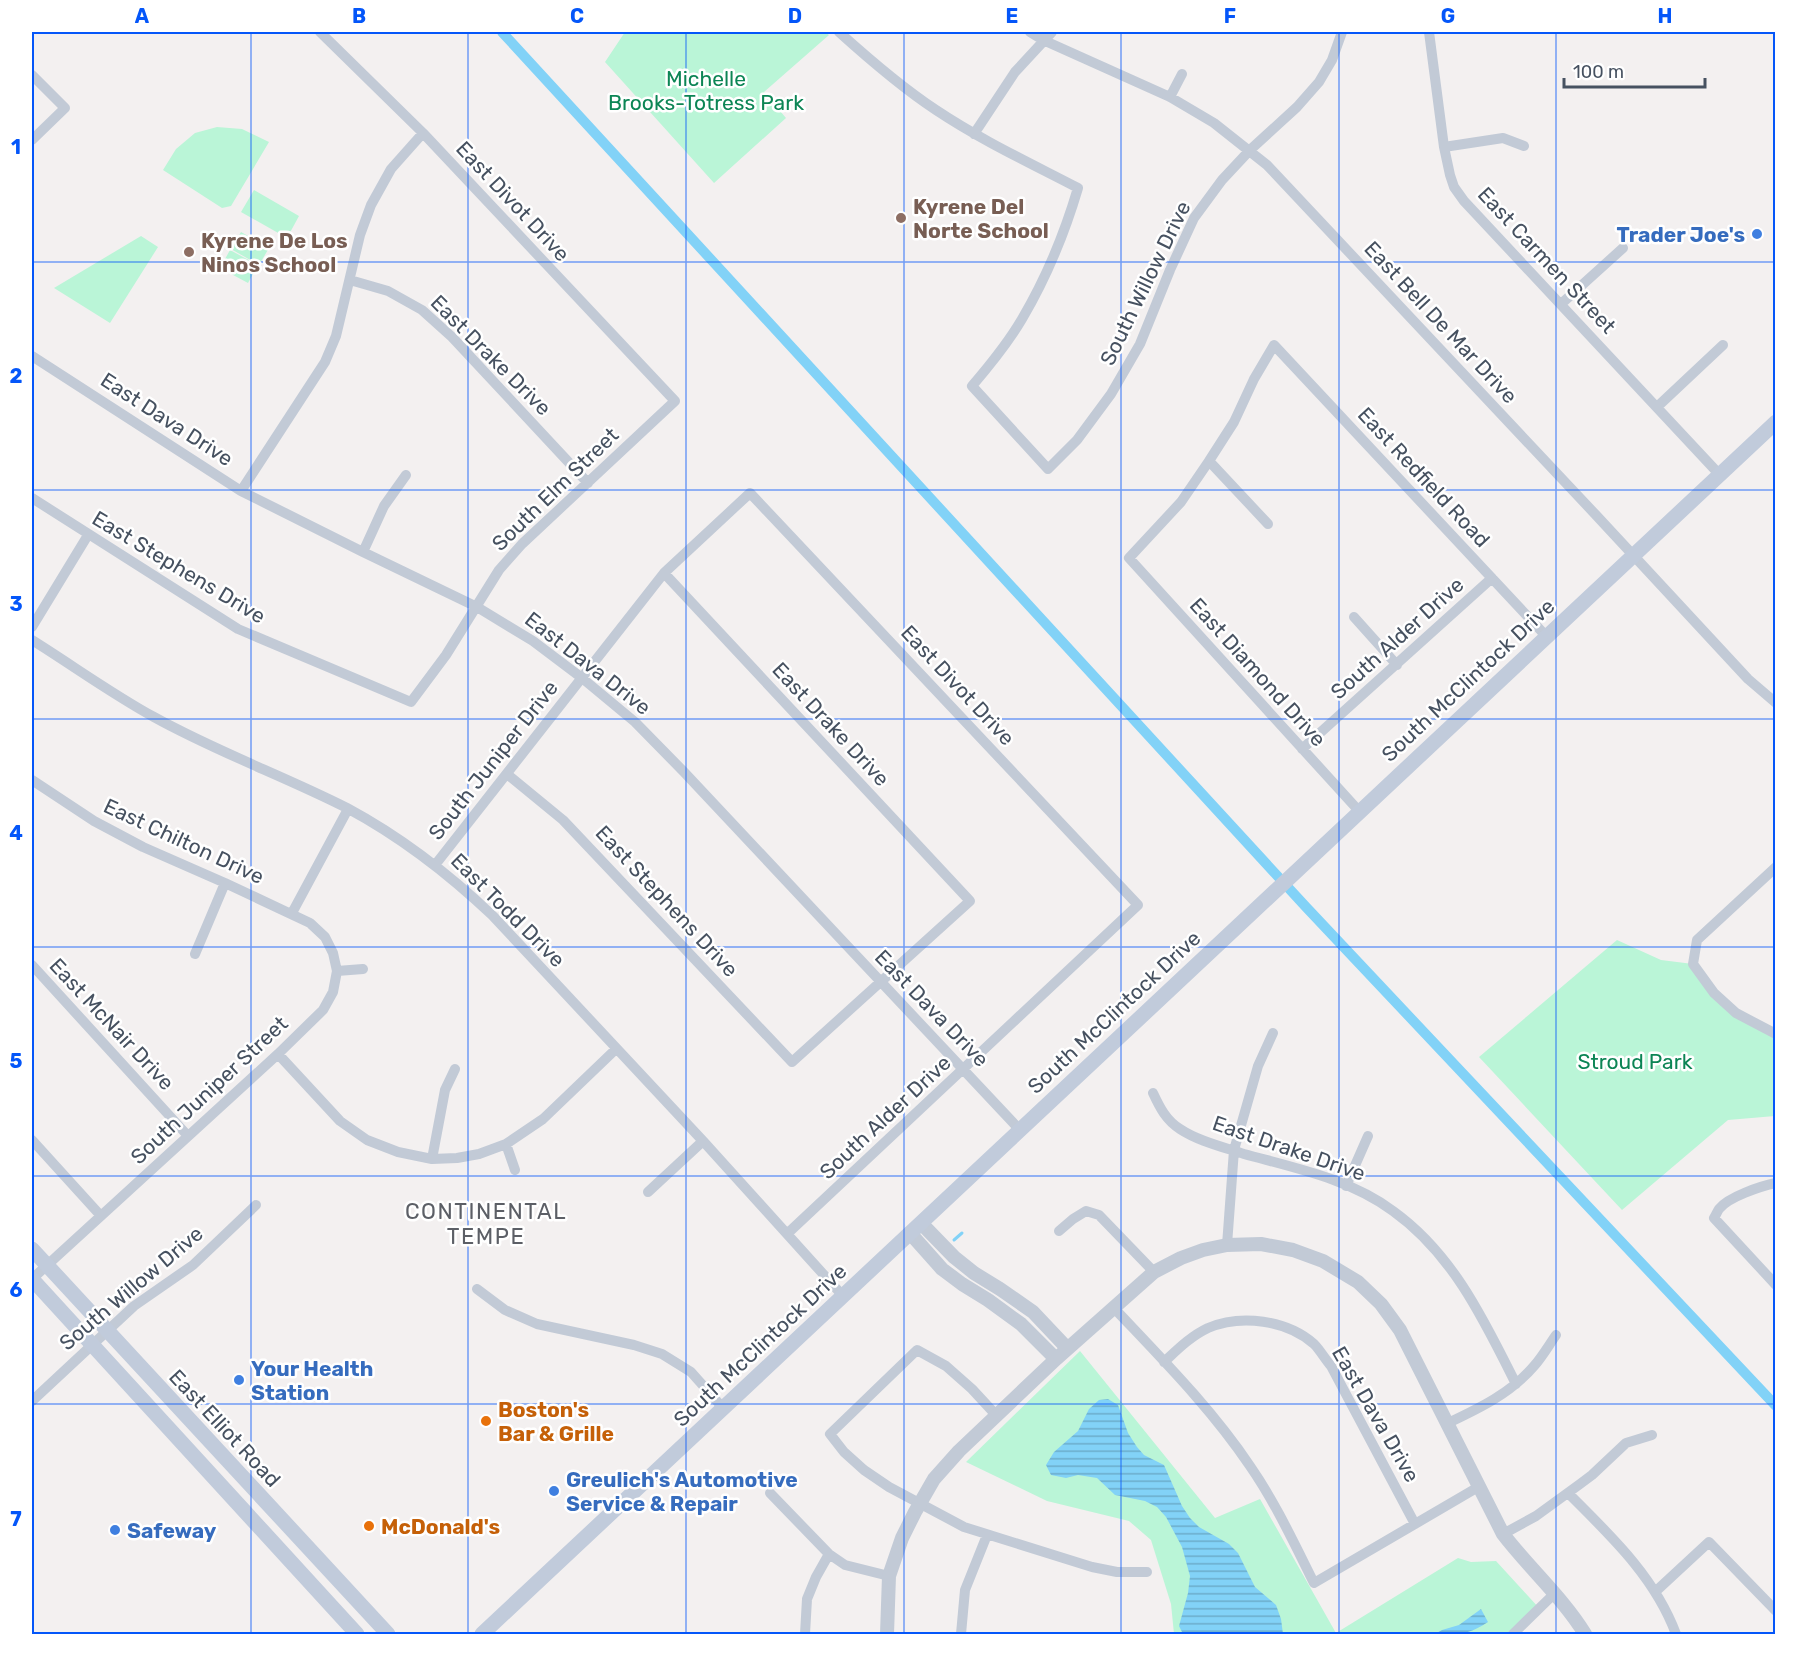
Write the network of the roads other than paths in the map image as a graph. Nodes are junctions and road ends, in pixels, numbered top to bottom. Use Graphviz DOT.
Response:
graph roads {
  1 [pos="320,32"];
  2 [pos="839,32"];
  3 [pos="1030,32"];
  4 [pos="1052,32"];
  5 [pos="1342,32"];
  6 [pos="1429,32"];
  7 [pos="1043,40"];
  8 [pos="1182,74"];
  9 [pos="32,75"];
  10 [pos="1170,97"];
  11 [pos="423,133"];
  12 [pos="974,134"];
  13 [pos="32,140"];
  14 [pos="1524,146"];
  15 [pos="1444,147"];
  16 [pos="1250,150"];
  17 [pos="1623,248"];
  18 [pos="350,280"];
  19 [pos="1561,304"];
  20 [pos="1723,345"];
  21 [pos="32,356"];
  22 [pos="675,401"];
  23 [pos="1657,407"];
  24 [pos="1776,422"];
  25 [pos="1209,461"];
  26 [pos="1719,474"];
  27 [pos="406,475"];
  28 [pos="588,483"];
  29 [pos="241,491"];
  30 [pos="750,493"];
  31 [pos="32,498"];
  32 [pos="1268,524"];
  33 [pos="88,535"];
  34 [pos="363,552"];
  35 [pos="1633,554"];
  36 [pos="664,573"];
  37 [pos="1492,578"];
  38 [pos="477,607"];
  39 [pos="1354,617"];
  40 [pos="32,627"];
  41 [pos="1546,636"];
  42 [pos="32,640"];
  43 [pos="1397,664"];
  44 [pos="582,678"];
  45 [pos="411,702"];
  46 [pos="1776,703"];
  47 [pos="1302,749"];
  48 [pos="507,774"];
  49 [pos="32,780"];
  50 [pos="348,808"];
  51 [pos="1359,811"];
  52 [pos="435,865"];
  53 [pos="1775,870"];
  54 [pos="225,883"];
  55 [pos="1137,905"];
  56 [pos="292,913"];
  57 [pos="195,954"];
  58 [pos="32,965"];
  59 [pos="363,969"];
  60 [pos="337,971"];
  61 [pos="881,983"];
  62 [pos="1273,1033"];
  63 [pos="1776,1034"];
  64 [pos="616,1049"];
  65 [pos="278,1054"];
  66 [pos="455,1069"];
  67 [pos="964,1070"];
  68 [pos="1153,1093"];
  69 [pos="1020,1130"];
  70 [pos="188,1136"];
  71 [pos="1368,1136"];
  72 [pos="32,1140"];
  73 [pos="703,1141"];
  74 [pos="506,1144"];
  75 [pos="1234,1150"];
  76 [pos="432,1159"];
  77 [pos="515,1170"];
  78 [pos="1776,1183"];
  79 [pos="1346,1186"];
  80 [pos="648,1192"];
  81 [pos="256,1205"];
  82 [pos="101,1216"];
  83 [pos="915,1228"];
  84 [pos="1059,1231"];
  85 [pos="788,1233"];
  86 [pos="1227,1245"];
  87 [pos="32,1249"];
  88 [pos="46,1265"];
  89 [pos="1154,1272"];
  90 [pos="32,1279"];
  91 [pos="1776,1286"];
  92 [pos="477,1289"];
  93 [pos="843,1296"];
  94 [pos="1113,1306"];
  95 [pos="106,1331"];
  96 [pos="1556,1335"];
  97 [pos="92,1345"];
  98 [pos="1067,1348"];
  99 [pos="1056,1359"];
  100 [pos="1164,1362"];
  101 [pos="1516,1384"];
  102 [pos="32,1401"];
  103 [pos="723,1408"];
  104 [pos="996,1415"];
  105 [pos="1448,1423"];
  106 [pos="1652,1435"];
  107 [pos="238,1474"];
  108 [pos="1479,1486"];
  109 [pos="770,1493"];
  110 [pos="1568,1493"];
  111 [pos="233,1499"];
  112 [pos="920,1503"];
  113 [pos="1416,1524"];
  114 [pos="1503,1534"];
  115 [pos="987,1535"];
  116 [pos="829,1554"];
  117 [pos="1147,1572"];
  118 [pos="889,1576"];
  119 [pos="1655,1592"];
  120 [pos="1554,1594"];
  121 [pos="1776,1611"];
  122 [pos="357,1635"];
  123 [pos="388,1635"];
  124 [pos="482,1635"];
  125 [pos="805,1635"];
  126 [pos="887,1635"];
  127 [pos="961,1635"];
  128 [pos="1513,1635"];
  129 [pos="1585,1635"];
  130 [pos="1676,1635"];
  1 -- 11 [label="street, East Divot Drive"];
  2 -- 12 [label="street"];
  3 -- 7 [label="street, East Bell De Mar Drive"];
  4 -- 7 [label="street"];
  5 -- 16 [label="street, South Willow Drive"];
  6 -- 15 [label="street, East Carmen Street"];
  7 -- 10 [label="street, East Bell De Mar Drive"];
  7 -- 12 [label="street"];
  8 -- 10 [label="street"];
  9 -- 13 [label="street"];
  10 -- 16 [label="street, East Bell De Mar Drive"];
  11 -- 18 [label="street"];
  11 -- 22 [label="street, East Divot Drive"];
  12 -- 16 [label="street, South Willow Drive"];
  14 -- 15 [label="street"];
  15 -- 19 [label="street, East Carmen Street"];
  16 -- 35 [label="street, East Bell De Mar Drive"];
  17 -- 19 [label="street"];
  18 -- 28 [label="street, East Drake Drive"];
  18 -- 29 [label="street"];
  19 -- 23 [label="street, East Carmen Street"];
  20 -- 23 [label="street"];
  21 -- 29 [label="street, East Dava Drive"];
  22 -- 28 [label="street, South Elm Street"];
  23 -- 26 [label="street, East Carmen Street"];
  24 -- 26 [label="main road, South McClintock Drive"];
  25 -- 32 [label="street"];
  25 -- 37 [label="street, East Redfield Road"];
  25 -- 47 [label="street, East Diamond Drive"];
  26 -- 35 [label="main road, South McClintock Drive"];
  27 -- 34 [label="street"];
  28 -- 38 [label="street, South Elm Street"];
  29 -- 34 [label="street, East Dava Drive"];
  30 -- 36 [label="street, South Juniper Drive"];
  30 -- 55 [label="street, East Divot Drive"];
  31 -- 33 [label="street, East Stephens Drive"];
  33 -- 40 [label="street"];
  33 -- 45 [label="street, East Stephens Drive"];
  34 -- 38 [label="street, East Dava Drive"];
  35 -- 41 [label="main road, South McClintock Drive"];
  35 -- 46 [label="street, East Bell De Mar Drive"];
  36 -- 44 [label="street, South Juniper Drive"];
  36 -- 61 [label="street, East Drake Drive"];
  37 -- 41 [label="street, East Redfield Road"];
  37 -- 43 [label="street, South Alder Drive"];
  38 -- 44 [label="street, East Dava Drive"];
  38 -- 45 [label="street, South Elm Street"];
  39 -- 43 [label="street"];
  41 -- 51 [label="main road, South McClintock Drive"];
  42 -- 50 [label="street, East Todd Drive"];
  43 -- 47 [label="street, South Alder Drive"];
  44 -- 48 [label="street, South Juniper Drive"];
  44 -- 61 [label="street, East Dava Drive"];
  47 -- 51 [label="street, East Diamond Drive"];
  48 -- 52 [label="street, South Juniper Drive"];
  48 -- 61 [label="street, East Stephens Drive"];
  49 -- 54 [label="street, East Chilton Drive"];
  50 -- 52 [label="street, East Todd Drive"];
  50 -- 56 [label="street"];
  51 -- 69 [label="main road, South McClintock Drive"];
  52 -- 64 [label="street, East Todd Drive"];
  53 -- 63 [label="street"];
  54 -- 56 [label="street, East Chilton Drive"];
  54 -- 57 [label="street"];
  55 -- 67 [label="street, South Alder Drive"];
  56 -- 60 [label="street"];
  58 -- 70 [label="street, East McNair Drive"];
  59 -- 60 [label="street"];
  60 -- 65 [label="street, South Juniper Street"];
  61 -- 67 [label="street, East Dava Drive"];
  62 -- 75 [label="street"];
  64 -- 73 [label="street, East Todd Drive"];
  64 -- 74 [label="street"];
  65 -- 70 [label="street, South Juniper Street"];
  65 -- 76 [label="street"];
  66 -- 76 [label="street"];
  67 -- 69 [label="street, East Dava Drive"];
  67 -- 85 [label="street, South Alder Drive"];
  68 -- 75 [label="street, East Drake Drive"];
  69 -- 83 [label="main road, South McClintock Drive"];
  70 -- 82 [label="street, South Juniper Street"];
  71 -- 79 [label="street"];
  72 -- 82 [label="street"];
  73 -- 80 [label="street"];
  73 -- 85 [label="street, East Todd Drive"];
  74 -- 76 [label="street"];
  74 -- 77 [label="street"];
  75 -- 79 [label="street, East Drake Drive"];
  75 -- 86 [label="street"];
  78 -- 91 [label="street"];
  79 -- 101 [label="street, East Drake Drive"];
  81 -- 95 [label="street, South Willow Drive"];
  82 -- 88 [label="street, South Juniper Street"];
  83 -- 93 [label="main road, South McClintock Drive"];
  83 -- 98 [label="street"];
  83 -- 99 [label="street"];
  84 -- 89 [label="street"];
  85 -- 93 [label="street, East Todd Drive"];
  86 -- 89 [label="street"];
  86 -- 105 [label="street"];
  87 -- 88 [label="main road, East Elliot Road"];
  88 -- 90 [label="street, South Juniper Street"];
  88 -- 95 [label="main road, East Elliot Road"];
  89 -- 94 [label="street"];
  90 -- 97 [label="main road, East Elliot Road"];
  92 -- 103 [label="street"];
  93 -- 103 [label="main road, South McClintock Drive"];
  94 -- 98 [label="street"];
  94 -- 100 [label="street"];
  95 -- 97 [label="street, South Willow Drive"];
  95 -- 107 [label="main road, East Elliot Road"];
  96 -- 101 [label="street"];
  97 -- 102 [label="street, South Willow Drive"];
  97 -- 111 [label="main road, East Elliot Road"];
  98 -- 99 [label="street"];
  99 -- 104 [label="street"];
  100 -- 113 [label="street, East Dava Drive"];
  100 -- 113 [label="street"];
  101 -- 105 [label="street"];
  103 -- 124 [label="main road, South McClintock Drive"];
  104 -- 112 [label="street"];
  104 -- 112 [label="street"];
  105 -- 108 [label="street"];
  106 -- 110 [label="street"];
  107 -- 111 [label="main road"];
  107 -- 123 [label="main road, East Elliot Road"];
  108 -- 113 [label="street"];
  108 -- 114 [label="street"];
  109 -- 116 [label="street"];
  110 -- 114 [label="street"];
  110 -- 119 [label="street"];
  111 -- 122 [label="main road, East Elliot Road"];
  112 -- 115 [label="street"];
  112 -- 118 [label="street"];
  114 -- 120 [label="street"];
  115 -- 117 [label="street"];
  115 -- 127 [label="street"];
  116 -- 118 [label="street"];
  116 -- 125 [label="street"];
  118 -- 126 [label="street"];
  119 -- 121 [label="street"];
  119 -- 130 [label="street"];
  120 -- 128 [label="street"];
  120 -- 129 [label="street"];
}
